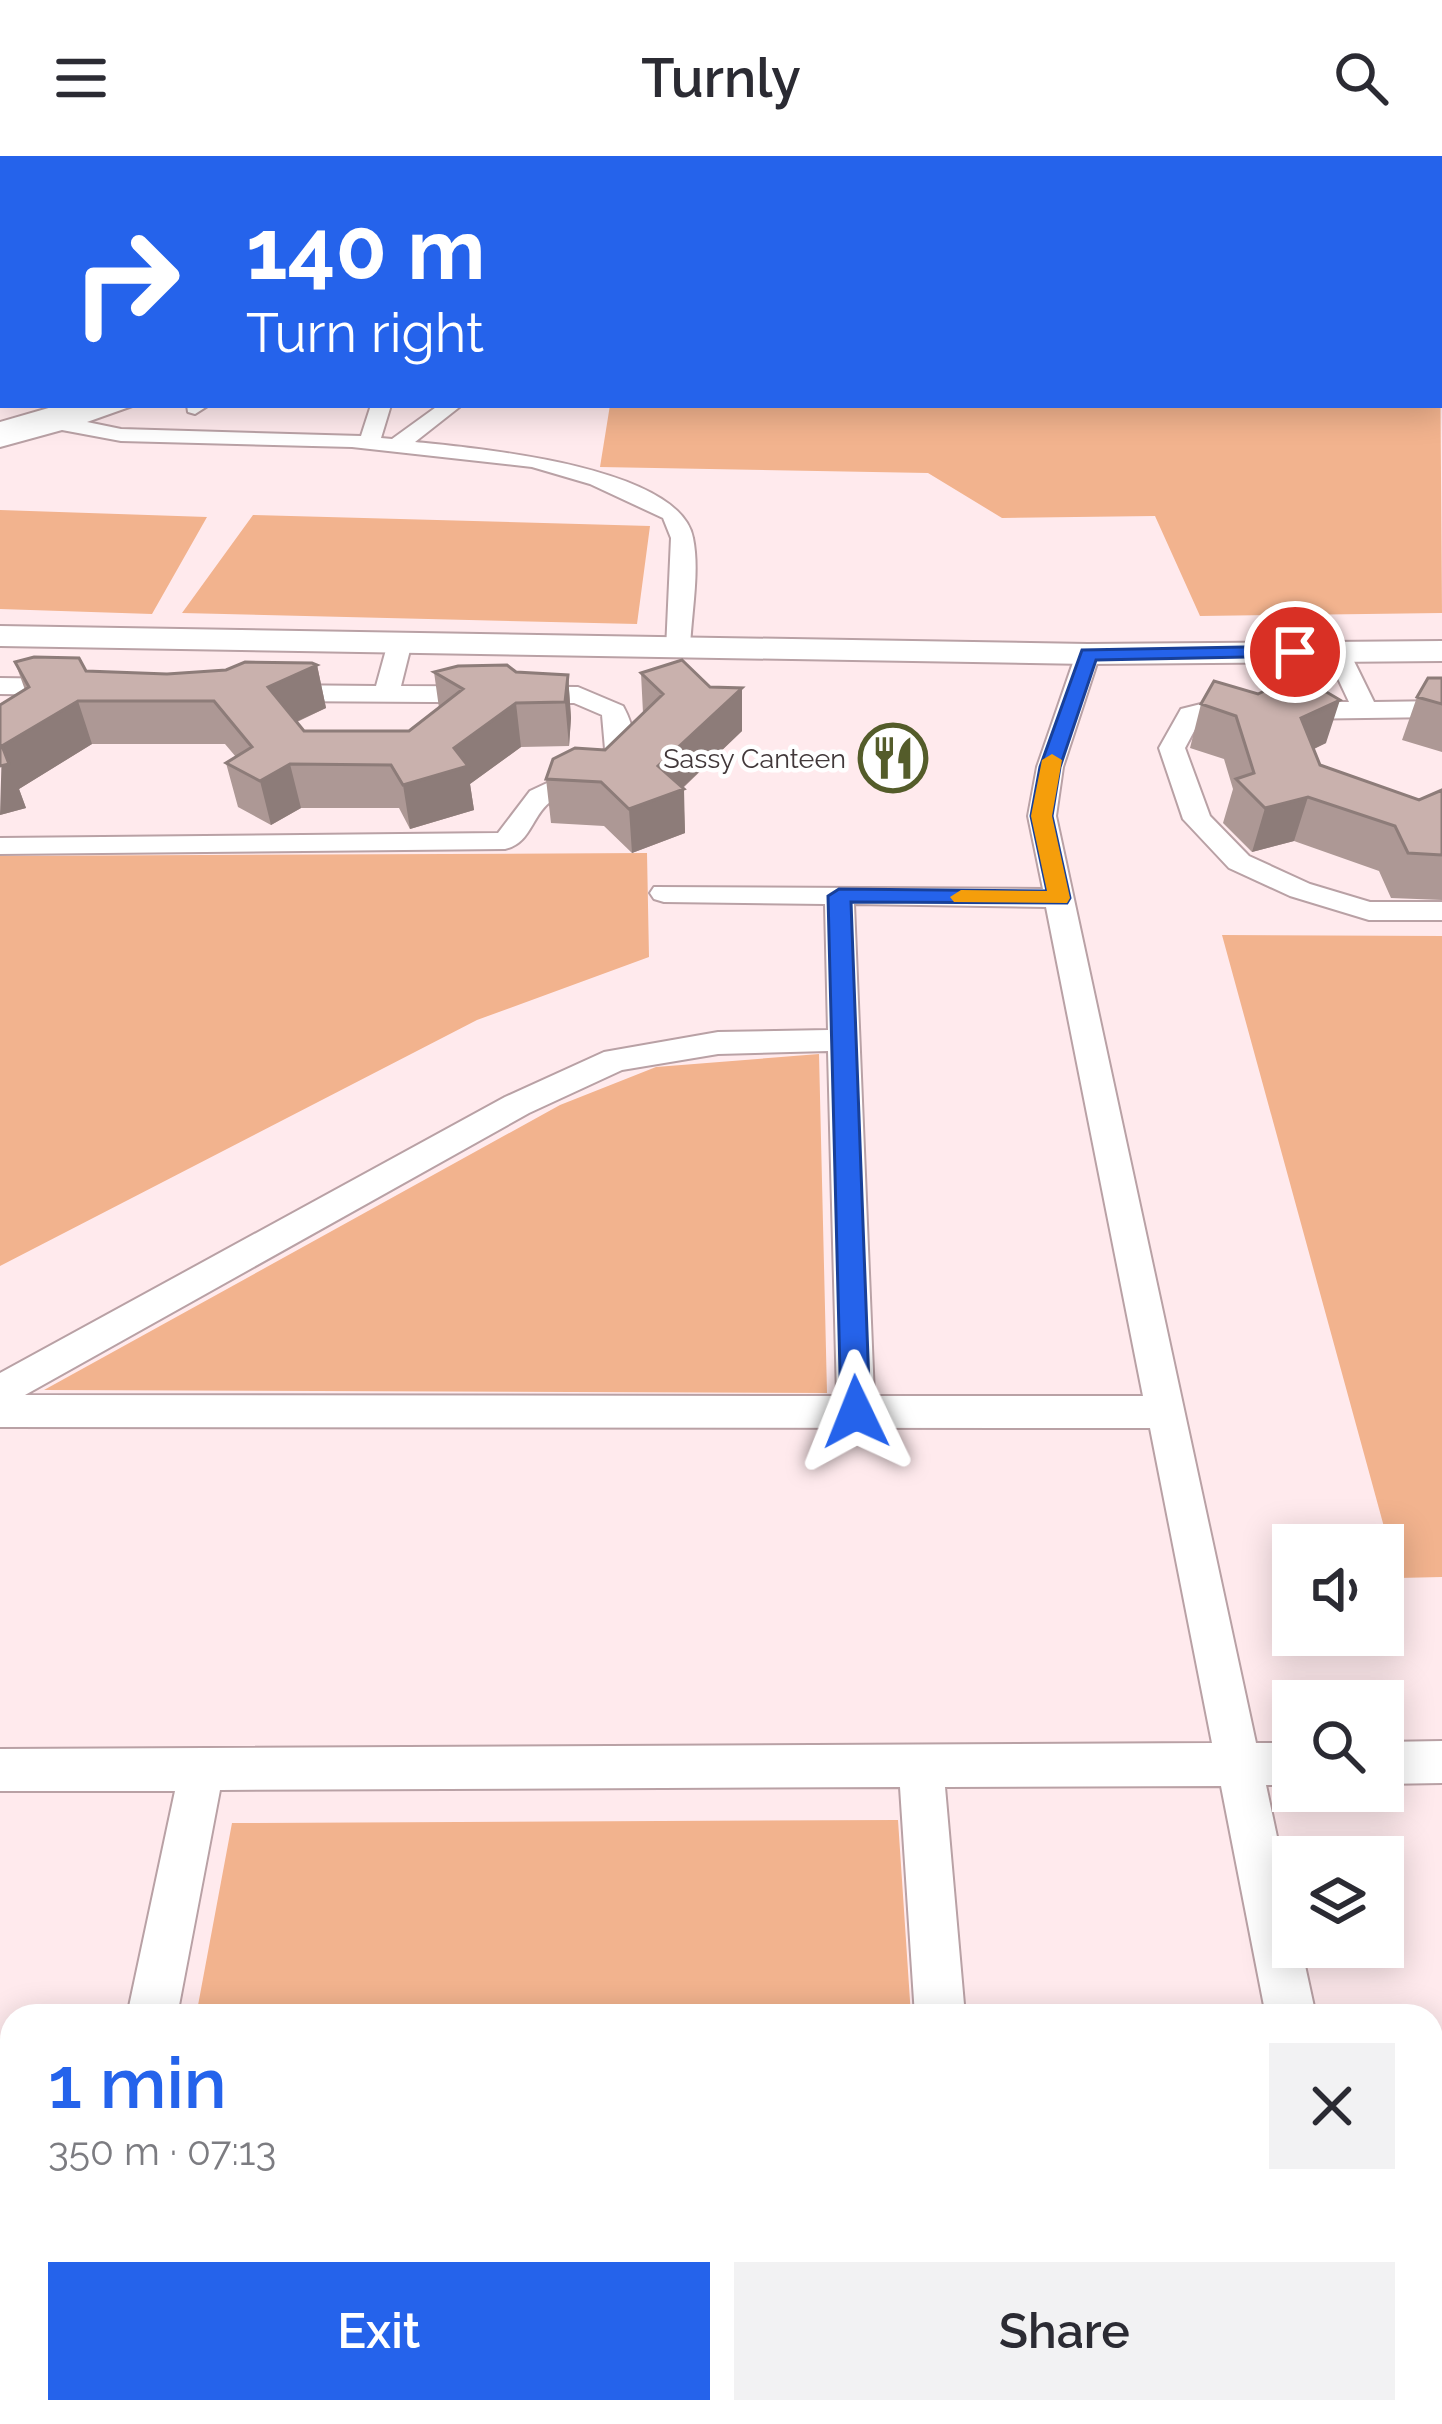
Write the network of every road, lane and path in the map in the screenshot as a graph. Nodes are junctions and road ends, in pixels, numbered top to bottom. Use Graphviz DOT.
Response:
graph roads {
  1 [pos="78,408"];
  2 [pos="101,408"];
  3 [pos="380,408"];
  4 [pos="448,408"];
  5 [pos="53,414"];
  6 [pos="0,417"];
  7 [pos="0,431"];
  8 [pos="0,441"];
  9 [pos="369,443"];
  10 [pos="396,446"];
  11 [pos="0,636"];
  12 [pos="399,646"];
  13 [pos="678,650"];
  14 [pos="1337,651"];
  15 [pos="1442,651"];
  16 [pos="1088,654"];
  17 [pos="0,686"];
  18 [pos="107,688"];
  19 [pos="247,692"];
  20 [pos="386,696"];
  21 [pos="1365,709"];
  22 [pos="1442,709"];
  23 [pos="0,846"];
  24 [pos="664,893"];
  25 [pos="839,896"];
  26 [pos="1059,898"];
  27 [pos="1442,911"];
  28 [pos="844,1040"];
  29 [pos="0,1390"];
  30 [pos="0,1412"];
  31 [pos="856,1412"];
  32 [pos="1167,1412"];
  33 [pos="1442,1762"];
  34 [pos="1404,1763"];
  35 [pos="1235,1764"];
  36 [pos="1272,1764"];
  37 [pos="921,1766"];
  38 [pos="202,1769"];
  39 [pos="0,1771"];
  40 [pos="154,2004"];
  41 [pos="939,2004"];
  42 [pos="1288,2004"];
  1 -- 7 [label="street"];
  2 -- 5 [label="street"];
  3 -- 9 [label="street"];
  4 -- 10 [label="street"];
  5 -- 6 [label="street"];
  5 -- 8 [label="street"];
  5 -- 9 [label="street"];
  9 -- 10 [label="street"];
  10 -- 13 [label="street"];
  11 -- 12 [label="street"];
  12 -- 13 [label="street"];
  12 -- 20 [label="street"];
  13 -- 16 [label="street"];
  14 -- 15 [label="street"];
  14 -- 16 [label="street"];
  14 -- 21 [label="street"];
  16 -- 26 [label="street"];
  17 -- 18 [label="street"];
  19 -- 20 [label="street"];
  20 -- 23 [label="street"];
  21 -- 22 [label="street"];
  21 -- 27 [label="street"];
  24 -- 25 [label="street"];
  25 -- 26 [label="street"];
  25 -- 28 [label="street"];
  26 -- 32 [label="street"];
  28 -- 29 [label="street"];
  28 -- 31 [label="street"];
  30 -- 31 [label="street"];
  31 -- 32 [label="street"];
  32 -- 35 [label="street"];
  33 -- 34 [label="street"];
  35 -- 36 [label="street"];
  35 -- 37 [label="street"];
  35 -- 42 [label="street"];
  37 -- 38 [label="street"];
  37 -- 41 [label="street"];
  38 -- 39 [label="street"];
  38 -- 40 [label="street"];
}
